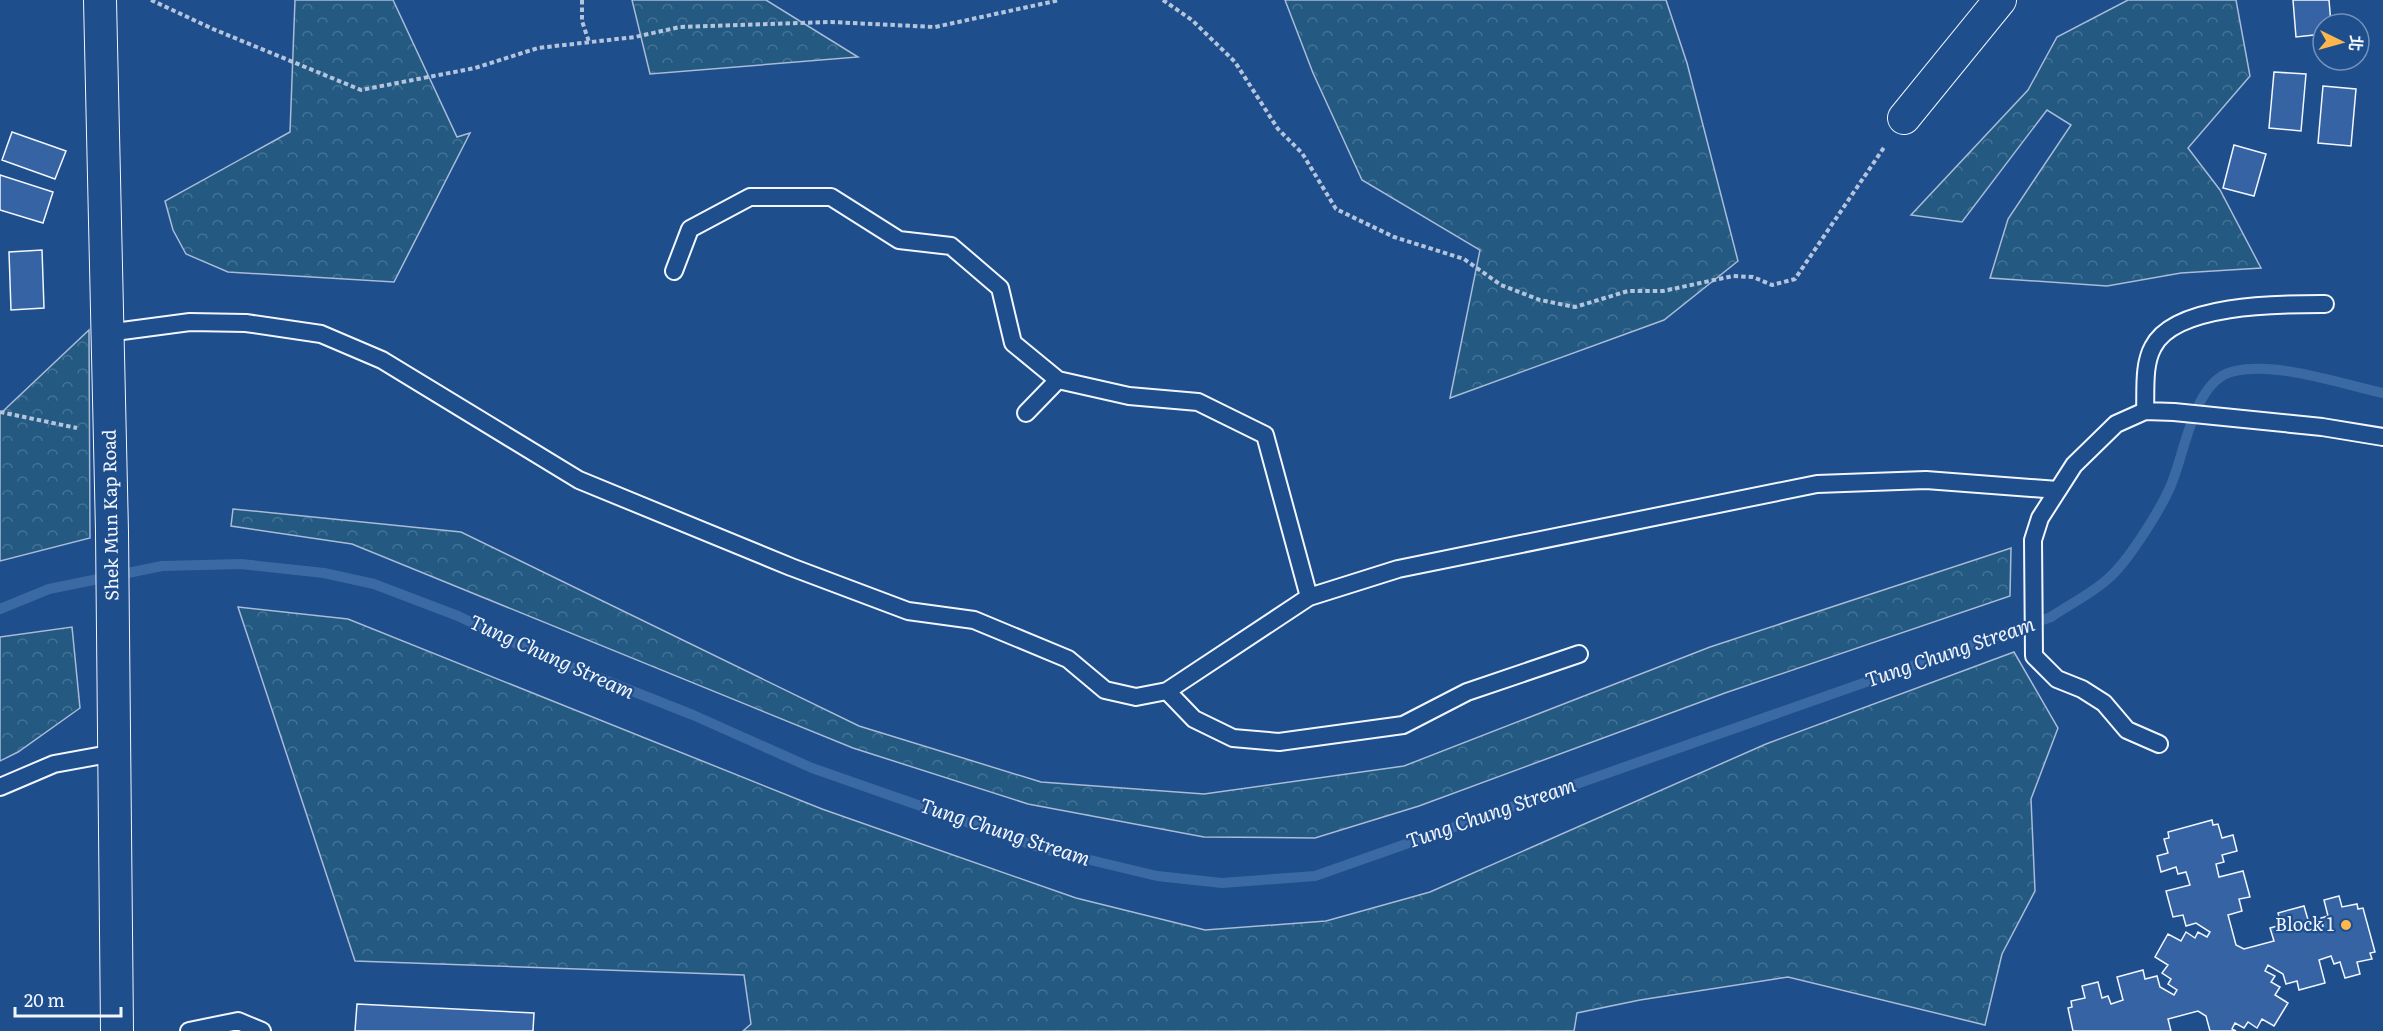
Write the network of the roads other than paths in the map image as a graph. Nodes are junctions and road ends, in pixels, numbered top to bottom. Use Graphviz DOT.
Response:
graph roads {
  1 [pos="100,0"];
  2 [pos="2000,0"];
  3 [pos="1904,118"];
  4 [pos="674,272"];
  5 [pos="2325,304"];
  6 [pos="107,333"];
  7 [pos="1058,380"];
  8 [pos="2145,411"];
  9 [pos="1026,413"];
  10 [pos="2383,436"];
  11 [pos="2058,490"];
  12 [pos="1309,597"];
  13 [pos="1579,654"];
  14 [pos="1167,691"];
  15 [pos="2159,744"];
  16 [pos="114,753"];
  17 [pos="0,787"];
  18 [pos="117,1031"];
  19 [pos="189,1031"];
  20 [pos="262,1031"];
  1 -- 6 [label="street, Shek Mun Kap Road"];
  2 -- 3 [label="street"];
  4 -- 7 [label="lane"];
  5 -- 8 [label="lane"];
  6 -- 14 [label="lane"];
  6 -- 16 [label="street, Shek Mun Kap Road"];
  7 -- 9 [label="lane"];
  7 -- 12 [label="lane"];
  8 -- 10 [label="lane"];
  8 -- 11 [label="lane"];
  11 -- 12 [label="lane"];
  11 -- 15 [label="lane"];
  12 -- 14 [label="lane"];
  13 -- 14 [label="lane"];
  16 -- 17 [label="lane"];
  16 -- 18 [label="street, Shek Mun Kap Road"];
  19 -- 20 [label="lane"];
}
